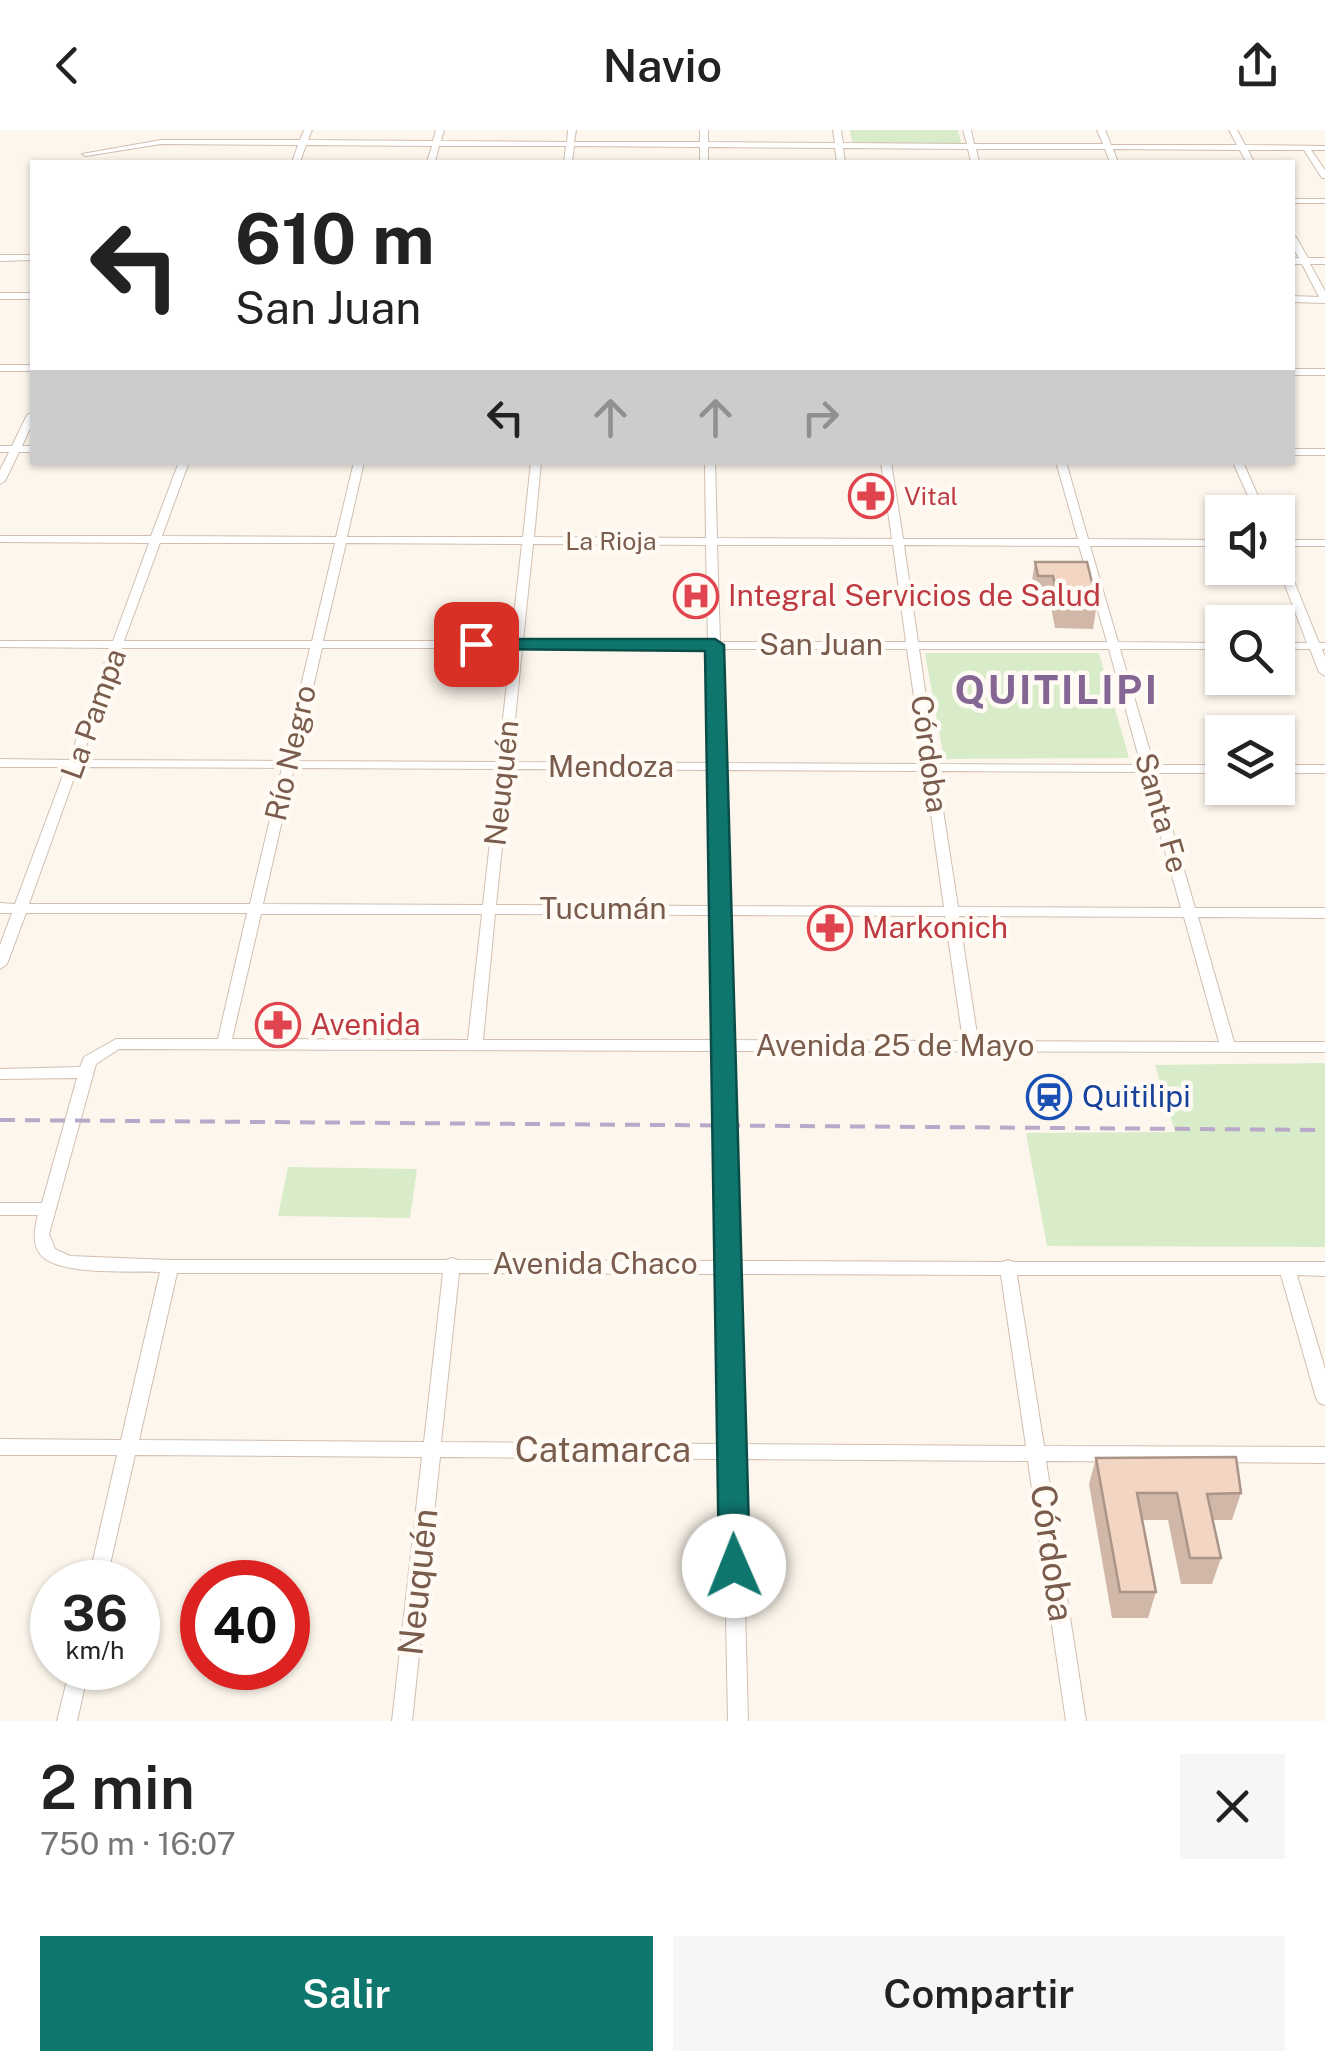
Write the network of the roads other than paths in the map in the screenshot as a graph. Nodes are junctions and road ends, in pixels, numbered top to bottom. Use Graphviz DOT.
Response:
graph roads {
  1 [pos="308,130"];
  2 [pos="440,130"];
  3 [pos="572,130"];
  4 [pos="704,130"];
  5 [pos="837,130"];
  6 [pos="967,130"];
  7 [pos="1101,130"];
  8 [pos="1233,130"];
  9 [pos="303,145"];
  10 [pos="435,146"];
  11 [pos="570,146"];
  12 [pos="704,146"];
  13 [pos="839,146"];
  14 [pos="971,147"];
  15 [pos="1107,147"];
  16 [pos="1175,148"];
  17 [pos="1241,148"];
  18 [pos="1306,148"];
  19 [pos="1325,148"];
  20 [pos="86,154"];
  21 [pos="297,160"];
  22 [pos="432,160"];
  23 [pos="568,160"];
  24 [pos="704,160"];
  25 [pos="841,160"];
  26 [pos="975,160"];
  27 [pos="1113,160"];
  28 [pos="1181,160"];
  29 [pos="1249,160"];
  30 [pos="1325,176"];
  31 [pos="1295,201"];
  32 [pos="1325,201"];
  33 [pos="1295,243"];
  34 [pos="0,258"];
  35 [pos="30,258"];
  36 [pos="1295,261"];
  37 [pos="1306,261"];
  38 [pos="1325,261"];
  39 [pos="0,296"];
  40 [pos="30,296"];
  41 [pos="1295,300"];
  42 [pos="1325,300"];
  43 [pos="0,368"];
  44 [pos="30,368"];
  45 [pos="1295,372"];
  46 [pos="1325,372"];
  47 [pos="30,419"];
  48 [pos="0,449"];
  49 [pos="15,449"];
  50 [pos="30,449"];
  51 [pos="1295,452"];
  52 [pos="1325,452"];
  53 [pos="183,465"];
  54 [pos="358,465"];
  55 [pos="536,465"];
  56 [pos="710,465"];
  57 [pos="886,465"];
  58 [pos="1062,465"];
  59 [pos="1239,465"];
  60 [pos="0,481"];
  61 [pos="1253,495"];
  62 [pos="0,539"];
  63 [pos="157,540"];
  64 [pos="342,540"];
  65 [pos="529,541"];
  66 [pos="711,542"];
  67 [pos="897,543"];
  68 [pos="1084,543"];
  69 [pos="1205,543"];
  70 [pos="1295,543"];
  71 [pos="1325,543"];
  72 [pos="1292,585"];
  73 [pos="0,644"];
  74 [pos="119,644"];
  75 [pos="516,644"];
  76 [pos="715,645"];
  77 [pos="913,645"];
  78 [pos="317,646"];
  79 [pos="1112,646"];
  80 [pos="1205,646"];
  81 [pos="1320,646"];
  82 [pos="1325,672"];
  83 [pos="76,763"];
  84 [pos="0,764"];
  85 [pos="288,765"];
  86 [pos="503,766"];
  87 [pos="715,768"];
  88 [pos="931,768"];
  89 [pos="1148,768"];
  90 [pos="1205,768"];
  91 [pos="1295,769"];
  92 [pos="1325,769"];
  93 [pos="0,908"];
  94 [pos="21,908"];
  95 [pos="255,908"];
  96 [pos="488,909"];
  97 [pos="718,910"];
  98 [pos="952,911"];
  99 [pos="1190,913"];
  100 [pos="1325,914"];
  101 [pos="0,964"];
  102 [pos="224,1044"];
  103 [pos="474,1044"];
  104 [pos="720,1046"];
  105 [pos="971,1046"];
  106 [pos="1228,1047"];
  107 [pos="1325,1048"];
  108 [pos="86,1072"];
  109 [pos="0,1074"];
  110 [pos="0,1208"];
  111 [pos="48,1209"];
  112 [pos="452,1264"];
  113 [pos="726,1265"];
  114 [pos="170,1266"];
  115 [pos="1008,1266"];
  116 [pos="1287,1269"];
  117 [pos="1325,1269"];
  118 [pos="1325,1398"];
  119 [pos="0,1447"];
  120 [pos="127,1448"];
  121 [pos="432,1450"];
  122 [pos="732,1450"];
  123 [pos="1038,1450"];
  124 [pos="1325,1454"];
  125 [pos="103,1560"];
  126 [pos="74,1690"];
  127 [pos="67,1721"];
  128 [pos="402,1721"];
  129 [pos="738,1721"];
  130 [pos="1076,1721"];
  1 -- 9 [label="street"];
  2 -- 10 [label="street"];
  3 -- 11 [label="street"];
  4 -- 12 [label="street"];
  5 -- 13 [label="street"];
  6 -- 14 [label="street"];
  7 -- 15 [label="street"];
  8 -- 17 [label="street"];
  9 -- 10 [label="street"];
  9 -- 20 [label="street"];
  9 -- 21 [label="street"];
  10 -- 11 [label="street"];
  10 -- 22 [label="street"];
  11 -- 12 [label="street"];
  11 -- 23 [label="street"];
  12 -- 13 [label="street"];
  12 -- 24 [label="street"];
  13 -- 14 [label="street"];
  13 -- 25 [label="street"];
  14 -- 15 [label="street"];
  14 -- 26 [label="street"];
  15 -- 16 [label="street"];
  15 -- 27 [label="street"];
  16 -- 17 [label="street"];
  16 -- 28 [label="street"];
  17 -- 18 [label="street"];
  17 -- 29 [label="street"];
  18 -- 19 [label="street"];
  18 -- 30 [label="street"];
  31 -- 32 [label="street"];
  33 -- 37 [label="street"];
  34 -- 35 [label="street"];
  36 -- 37 [label="street"];
  37 -- 38 [label="street"];
  37 -- 42 [label="street"];
  39 -- 40 [label="street"];
  41 -- 42 [label="street"];
  43 -- 44 [label="street"];
  45 -- 46 [label="street"];
  47 -- 49 [label="street"];
  48 -- 49 [label="street"];
  49 -- 50 [label="street"];
  49 -- 60 [label="street"];
  51 -- 52 [label="street"];
  53 -- 63 [label="street, La Pampa"];
  54 -- 64 [label="street, Río Negro"];
  55 -- 65 [label="street, Neuquén"];
  56 -- 66 [label="street"];
  57 -- 67 [label="street, Córdoba"];
  58 -- 68 [label="street, Santa Fe"];
  59 -- 61 [label="street"];
  62 -- 63 [label="street, La Rioja"];
  63 -- 64 [label="street, La Rioja"];
  63 -- 74 [label="street, La Pampa"];
  64 -- 65 [label="street, La Rioja"];
  64 -- 78 [label="street, Río Negro"];
  65 -- 66 [label="street, La Rioja"];
  65 -- 75 [label="street, Neuquén"];
  66 -- 67 [label="street, La Rioja"];
  66 -- 76 [label="street"];
  67 -- 68 [label="street, La Rioja"];
  67 -- 77 [label="street, Córdoba"];
  68 -- 69 [label="street, La Rioja"];
  68 -- 79 [label="street, Santa Fe"];
  70 -- 71 [label="street"];
  72 -- 81 [label="street"];
  73 -- 74 [label="street, San Juan"];
  74 -- 78 [label="street, San Juan"];
  74 -- 83 [label="street, La Pampa"];
  75 -- 76 [label="street, San Juan"];
  75 -- 78 [label="street, San Juan"];
  75 -- 86 [label="street, Neuquén"];
  76 -- 77 [label="street, San Juan"];
  76 -- 87 [label="street"];
  77 -- 79 [label="street, San Juan"];
  77 -- 88 [label="street, Córdoba"];
  78 -- 85 [label="street, Río Negro"];
  79 -- 80 [label="street, San Juan"];
  79 -- 89 [label="street, Santa Fe"];
  81 -- 82 [label="street"];
  83 -- 84 [label="street, Mendoza"];
  83 -- 85 [label="street, Mendoza"];
  83 -- 94 [label="street, La Pampa"];
  85 -- 86 [label="street, Mendoza"];
  85 -- 95 [label="street, Río Negro"];
  86 -- 87 [label="street, Mendoza"];
  86 -- 96 [label="street, Neuquén"];
  87 -- 88 [label="street, Mendoza"];
  87 -- 97 [label="street"];
  88 -- 89 [label="street, Mendoza"];
  88 -- 98 [label="street, Córdoba"];
  89 -- 90 [label="street, Mendoza"];
  89 -- 99 [label="street, Santa Fe"];
  91 -- 92 [label="street"];
  93 -- 94 [label="street, Tucumán"];
  94 -- 95 [label="street, Tucumán"];
  94 -- 101 [label="street, La Pampa"];
  95 -- 96 [label="street, Tucumán"];
  95 -- 102 [label="street, Río Negro"];
  96 -- 97 [label="street, Tucumán"];
  96 -- 103 [label="street, Neuquén"];
  97 -- 98 [label="street, Tucumán"];
  97 -- 104 [label="street"];
  98 -- 99 [label="street, Tucumán"];
  98 -- 105 [label="street, Córdoba"];
  99 -- 100 [label="street, Tucumán"];
  99 -- 106 [label="street, Santa Fe"];
  102 -- 103 [label="street, Avenida 25 de Mayo"];
  102 -- 108 [label="street, Avenida 25 de Mayo"];
  103 -- 104 [label="street, Avenida 25 de Mayo"];
  104 -- 105 [label="street, Avenida 25 de Mayo"];
  104 -- 113 [label="street"];
  105 -- 106 [label="street, Avenida 25 de Mayo"];
  106 -- 107 [label="street, Avenida 25 de Mayo"];
  108 -- 109 [label="street"];
  108 -- 111 [label="street"];
  110 -- 111 [label="street"];
  111 -- 114 [label="street, Avenida Chaco"];
  112 -- 113 [label="street, Avenida Chaco"];
  112 -- 114 [label="street, Avenida Chaco"];
  112 -- 121 [label="street, Neuquén"];
  113 -- 115 [label="street, Avenida Chaco"];
  113 -- 122 [label="street"];
  114 -- 120 [label="street"];
  115 -- 116 [label="street, Avenida Chaco"];
  115 -- 123 [label="street, Córdoba"];
  116 -- 117 [label="street, Avenida Chaco"];
  116 -- 118 [label="street"];
  119 -- 120 [label="street, Catamarca"];
  120 -- 121 [label="street, Catamarca"];
  120 -- 125 [label="street"];
  121 -- 122 [label="street, Catamarca"];
  121 -- 128 [label="street, Neuquén"];
  122 -- 123 [label="street, Catamarca"];
  122 -- 129 [label="street"];
  123 -- 124 [label="street, Catamarca"];
  123 -- 130 [label="street, Córdoba"];
  126 -- 127 [label="street"];
}
